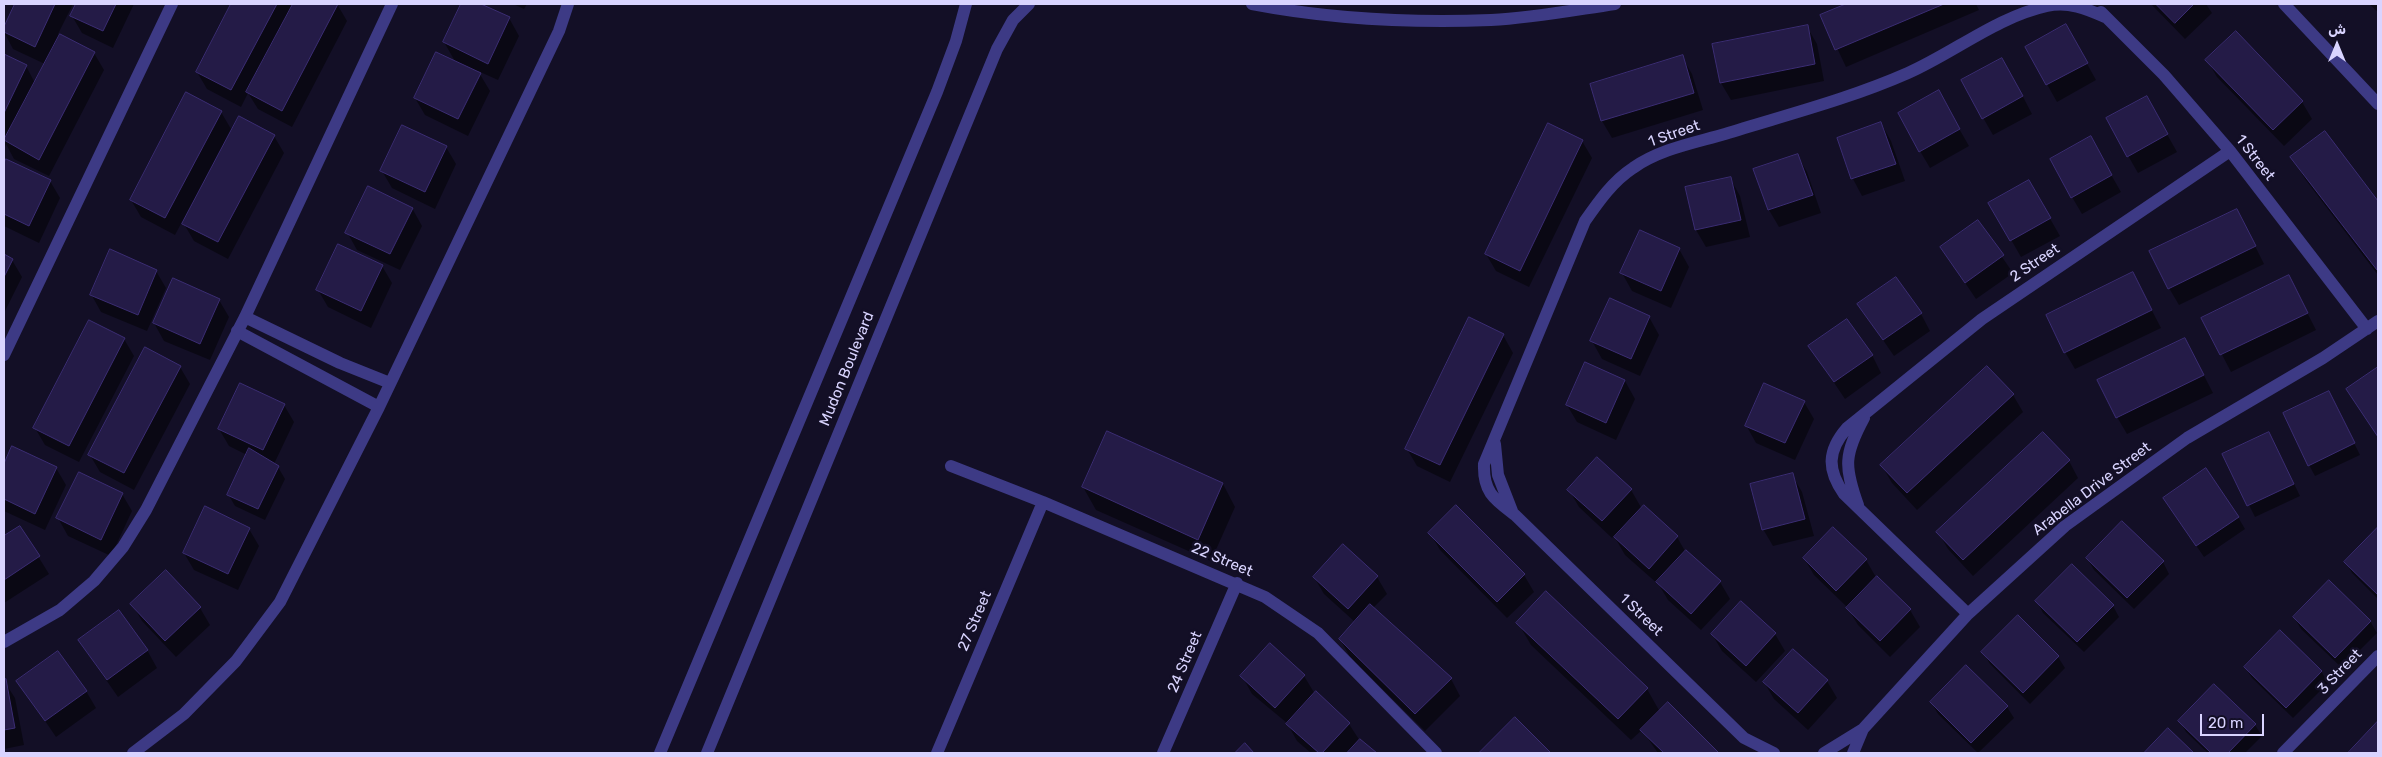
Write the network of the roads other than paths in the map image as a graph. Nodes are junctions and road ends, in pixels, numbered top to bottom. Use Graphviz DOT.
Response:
graph roads {
  1 [pos="172,4"];
  2 [pos="392,4"];
  3 [pos="568,4"];
  4 [pos="966,4"];
  5 [pos="1029,4"];
  6 [pos="1252,4"];
  7 [pos="1615,4"];
  8 [pos="2023,4"];
  9 [pos="2093,4"];
  10 [pos="2284,4"];
  11 [pos="2012,16"];
  12 [pos="2105,17"];
  13 [pos="2378,104"];
  14 [pos="2230,151"];
  15 [pos="245,317"];
  16 [pos="2378,321"];
  17 [pos="2367,329"];
  18 [pos="237,331"];
  19 [pos="4,355"];
  20 [pos="390,382"];
  21 [pos="379,407"];
  22 [pos="951,466"];
  23 [pos="1043,502"];
  24 [pos="1237,583"];
  25 [pos="1968,614"];
  26 [pos="4,642"];
  27 [pos="2378,656"];
  28 [pos="1863,729"];
  29 [pos="1744,738"];
  30 [pos="133,753"];
  31 [pos="660,753"];
  32 [pos="707,753"];
  33 [pos="937,753"];
  34 [pos="1163,753"];
  35 [pos="1436,753"];
  36 [pos="1752,753"];
  37 [pos="1774,753"];
  38 [pos="1824,753"];
  39 [pos="1853,753"];
  40 [pos="2283,753"];
  1 -- 19 [label="street"];
  2 -- 15 [label="street"];
  3 -- 20 [label="street"];
  4 -- 31 [label="street, Mudon Boulevard"];
  5 -- 32 [label="street, Mudon Boulevard"];
  6 -- 7 [label="street"];
  8 -- 11 [label="street, 1 Street"];
  9 -- 12 [label="street, 1 Street"];
  10 -- 13 [label="street"];
  11 -- 12 [label="street, 1 Street"];
  11 -- 29 [label="street, 1 Street"];
  12 -- 14 [label="street, 1 Street"];
  14 -- 17 [label="street, 1 Street"];
  14 -- 25 [label="street, 2 Street"];
  15 -- 18 [label="street"];
  15 -- 20 [label="street"];
  16 -- 17 [label="street, Arabella Drive Street"];
  17 -- 25 [label="street, Arabella Drive Street"];
  18 -- 21 [label="street"];
  18 -- 26 [label="street"];
  20 -- 21 [label="street"];
  21 -- 30 [label="street"];
  22 -- 23 [label="street, 22 Street"];
  23 -- 24 [label="street, 22 Street"];
  23 -- 33 [label="street, 27 Street"];
  24 -- 34 [label="street, 24 Street"];
  24 -- 35 [label="street, 22 Street"];
  25 -- 28 [label="street, Arabella Drive Street"];
  27 -- 40 [label="street, 3 Street"];
  28 -- 38 [label="street"];
  28 -- 39 [label="street"];
  29 -- 36 [label="street"];
  29 -- 37 [label="street"];
}
